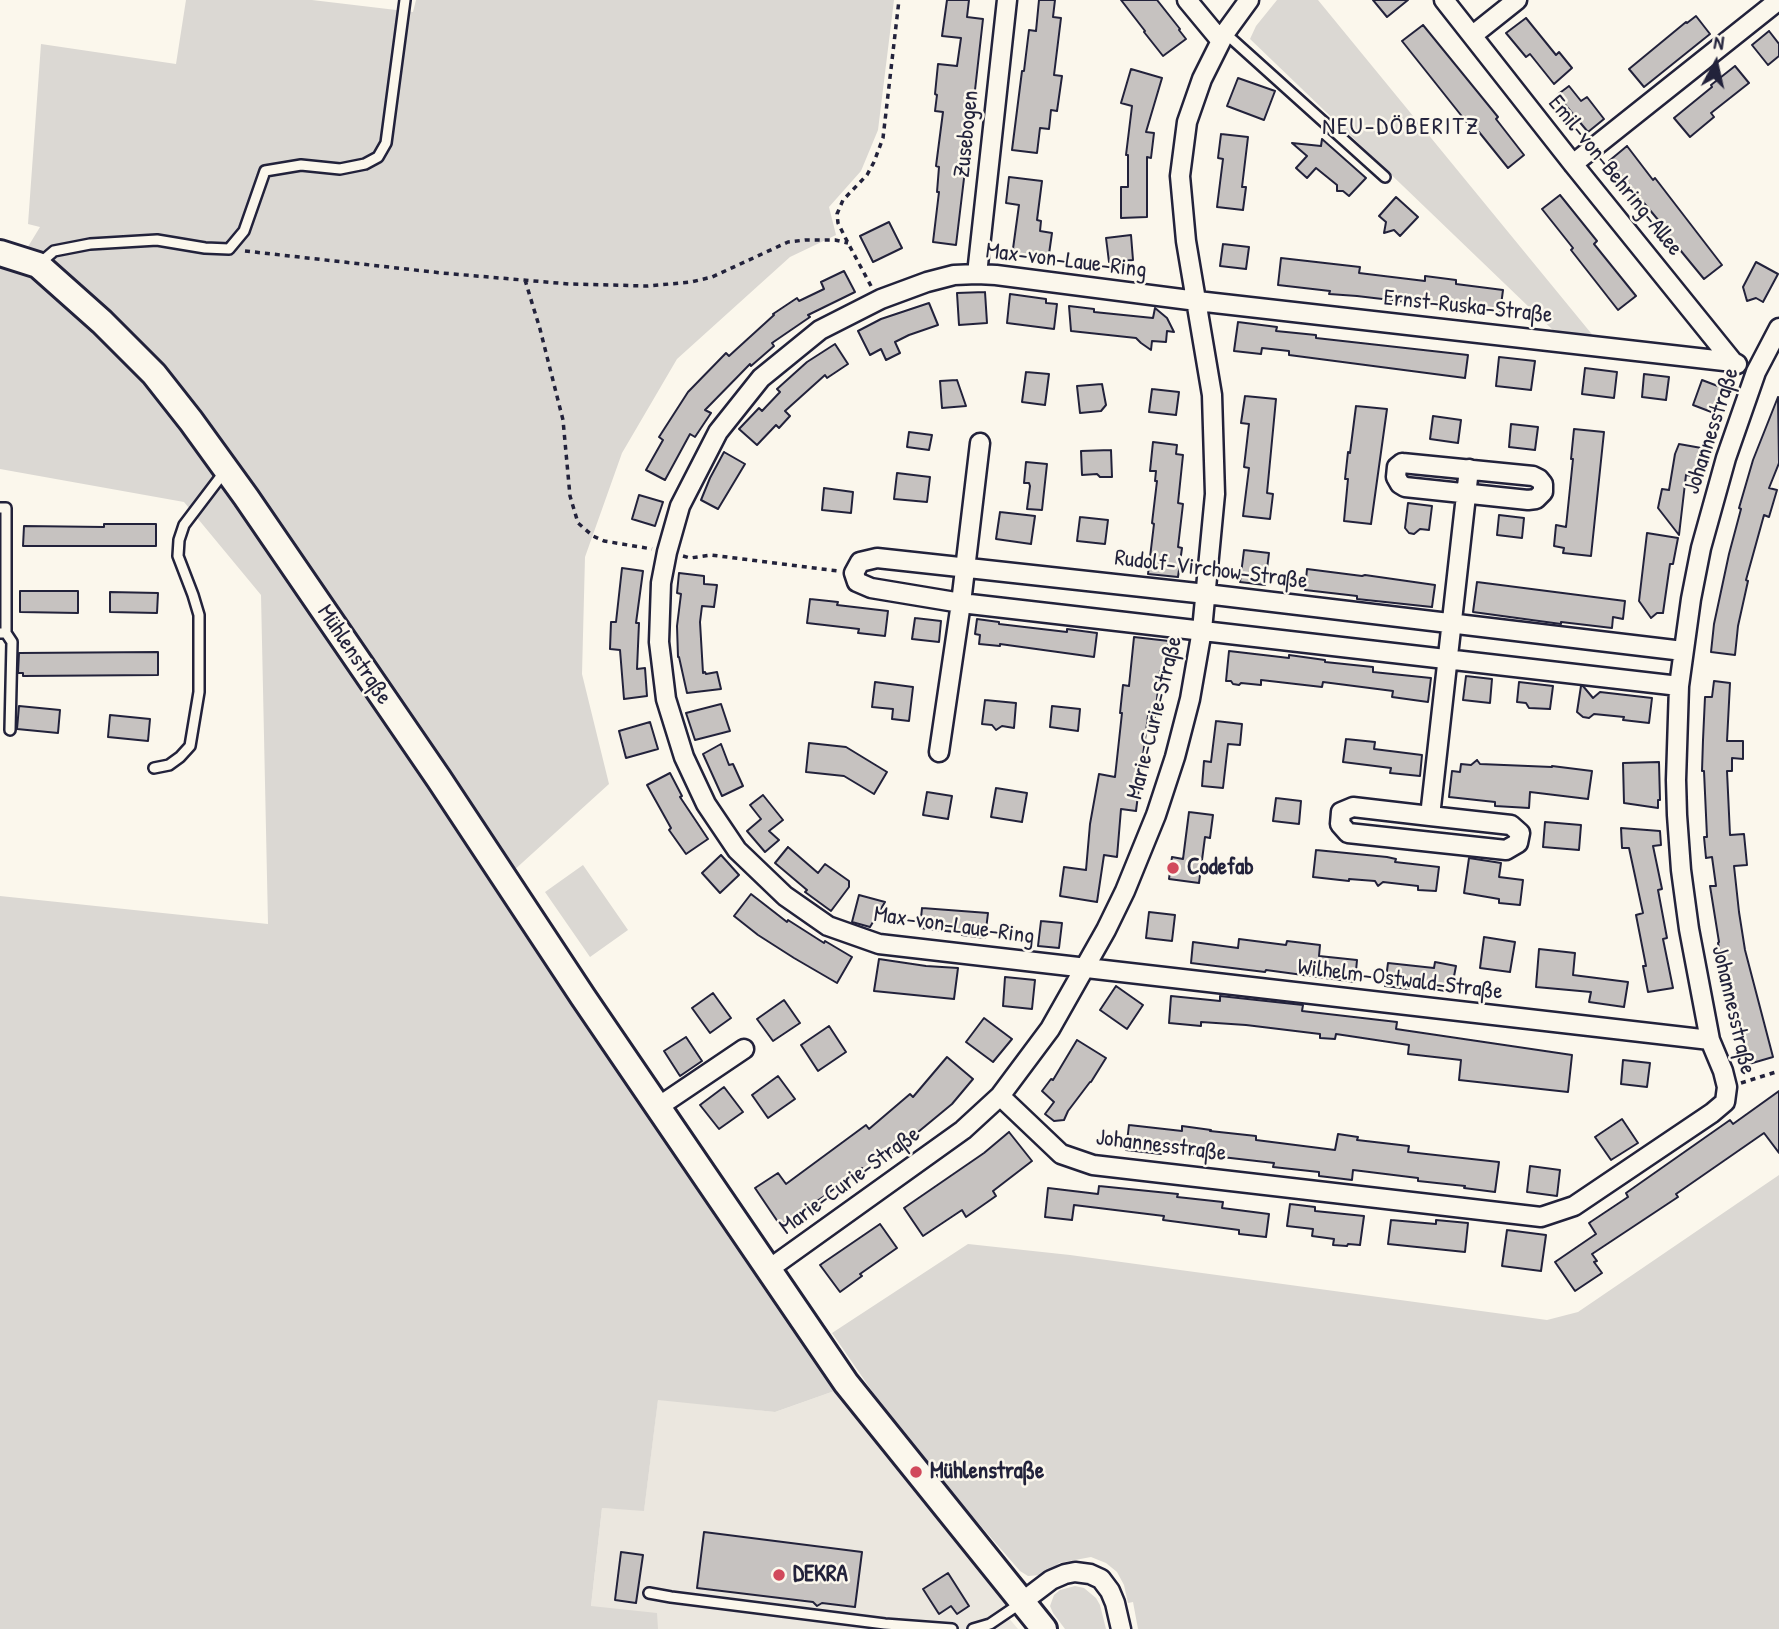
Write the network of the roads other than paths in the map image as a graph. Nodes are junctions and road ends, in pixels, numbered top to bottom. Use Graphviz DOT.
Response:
graph roads {
  1 [pos="405,0"];
  2 [pos="1007,0"];
  3 [pos="1187,0"];
  4 [pos="1249,0"];
  5 [pos="1444,0"];
  6 [pos="1517,0"];
  7 [pos="1779,0"];
  8 [pos="1473,36"];
  9 [pos="1223,37"];
  10 [pos="1573,164"];
  11 [pos="1385,177"];
  12 [pos="0,253"];
  13 [pos="38,265"];
  14 [pos="977,274"];
  15 [pos="1197,301"];
  16 [pos="1779,328"];
  17 [pos="1733,362"];
  18 [pos="1756,372"];
  19 [pos="980,443"];
  20 [pos="226,469"];
  21 [pos="1469,469"];
  22 [pos="1467,494"];
  23 [pos="0,508"];
  24 [pos="965,567"];
  25 [pos="1206,594"];
  26 [pos="961,603"];
  27 [pos="1452,624"];
  28 [pos="1202,630"];
  29 [pos="3,633"];
  30 [pos="1683,651"];
  31 [pos="1448,660"];
  32 [pos="1679,686"];
  33 [pos="10,730"];
  34 [pos="939,752"];
  35 [pos="154,768"];
  36 [pos="1430,816"];
  37 [pos="1084,968"];
  38 [pos="1710,1041"];
  39 [pos="744,1049"];
  40 [pos="1000,1097"];
  41 [pos="658,1107"];
  42 [pos="769,1269"];
  43 [pos="649,1593"];
  44 [pos="1022,1602"];
  45 [pos="952,1629"];
  46 [pos="973,1629"];
  47 [pos="1044,1629"];
  48 [pos="1121,1629"];
  1 -- 13 [label="lane"];
  2 -- 14 [label="street, Zusebogen"];
  3 -- 9 [label="street"];
  4 -- 9 [label="street, Marie-Curie-Straße"];
  5 -- 8 [label="street, Emil-von-Behring-Allee"];
  6 -- 8 [label="street"];
  7 -- 10 [label="street"];
  8 -- 10 [label="street, Emil-von-Behring-Allee"];
  9 -- 11 [label="lane"];
  9 -- 15 [label="street, Marie-Curie-Straße"];
  10 -- 17 [label="street, Emil-von-Behring-Allee"];
  12 -- 13 [label="street, Mühlenstraße"];
  13 -- 20 [label="street, Mühlenstraße"];
  14 -- 15 [label="street, Max-von-Laue-Ring"];
  14 -- 37 [label="street, Max-von-Laue-Ring"];
  15 -- 17 [label="street, Ernst-Ruska-Straße"];
  15 -- 25 [label="street, Marie-Curie-Straße"];
  16 -- 18 [label="street, Johannesstraße"];
  17 -- 18 [label="street, Emil-von-Behring-Allee"];
  18 -- 30 [label="street, Johannesstraße"];
  19 -- 24 [label="street"];
  20 -- 35 [label="lane"];
  20 -- 41 [label="street, Mühlenstraße"];
  21 -- 22 [label="street"];
  21 -- 22 [label="street"];
  21 -- 22 [label="street"];
  22 -- 27 [label="street"];
  23 -- 29 [label="lane"];
  24 -- 25 [label="street, Rudolf-Virchow-Straße"];
  24 -- 26 [label="street"];
  24 -- 26 [label="street, Rudolf-Virchow-Straße"];
  25 -- 27 [label="street, Rudolf-Virchow-Straße"];
  25 -- 28 [label="street, Marie-Curie-Straße"];
  26 -- 28 [label="street"];
  26 -- 34 [label="street"];
  27 -- 30 [label="street, Rudolf-Virchow-Straße"];
  27 -- 31 [label="street"];
  28 -- 31 [label="street"];
  28 -- 37 [label="street, Marie-Curie-Straße"];
  29 -- 33 [label="lane"];
  30 -- 32 [label="street, Johannesstraße"];
  31 -- 32 [label="street"];
  31 -- 36 [label="street"];
  32 -- 38 [label="street, Johannesstraße"];
  36 -- 36 [label="street"];
  37 -- 38 [label="street, Wilhelm-Ostwald-Straße"];
  37 -- 40 [label="street, Marie-Curie-Straße"];
  38 -- 40 [label="street, Johannesstraße"];
  39 -- 41 [label="street"];
  40 -- 42 [label="street, Marie-Curie-Straße"];
  41 -- 42 [label="street, Mühlenstraße"];
  42 -- 44 [label="street, Mühlenstraße"];
  43 -- 45 [label="lane"];
  44 -- 46 [label="lane"];
  44 -- 47 [label="street, Mühlenstraße"];
  44 -- 48 [label="street"];
}
